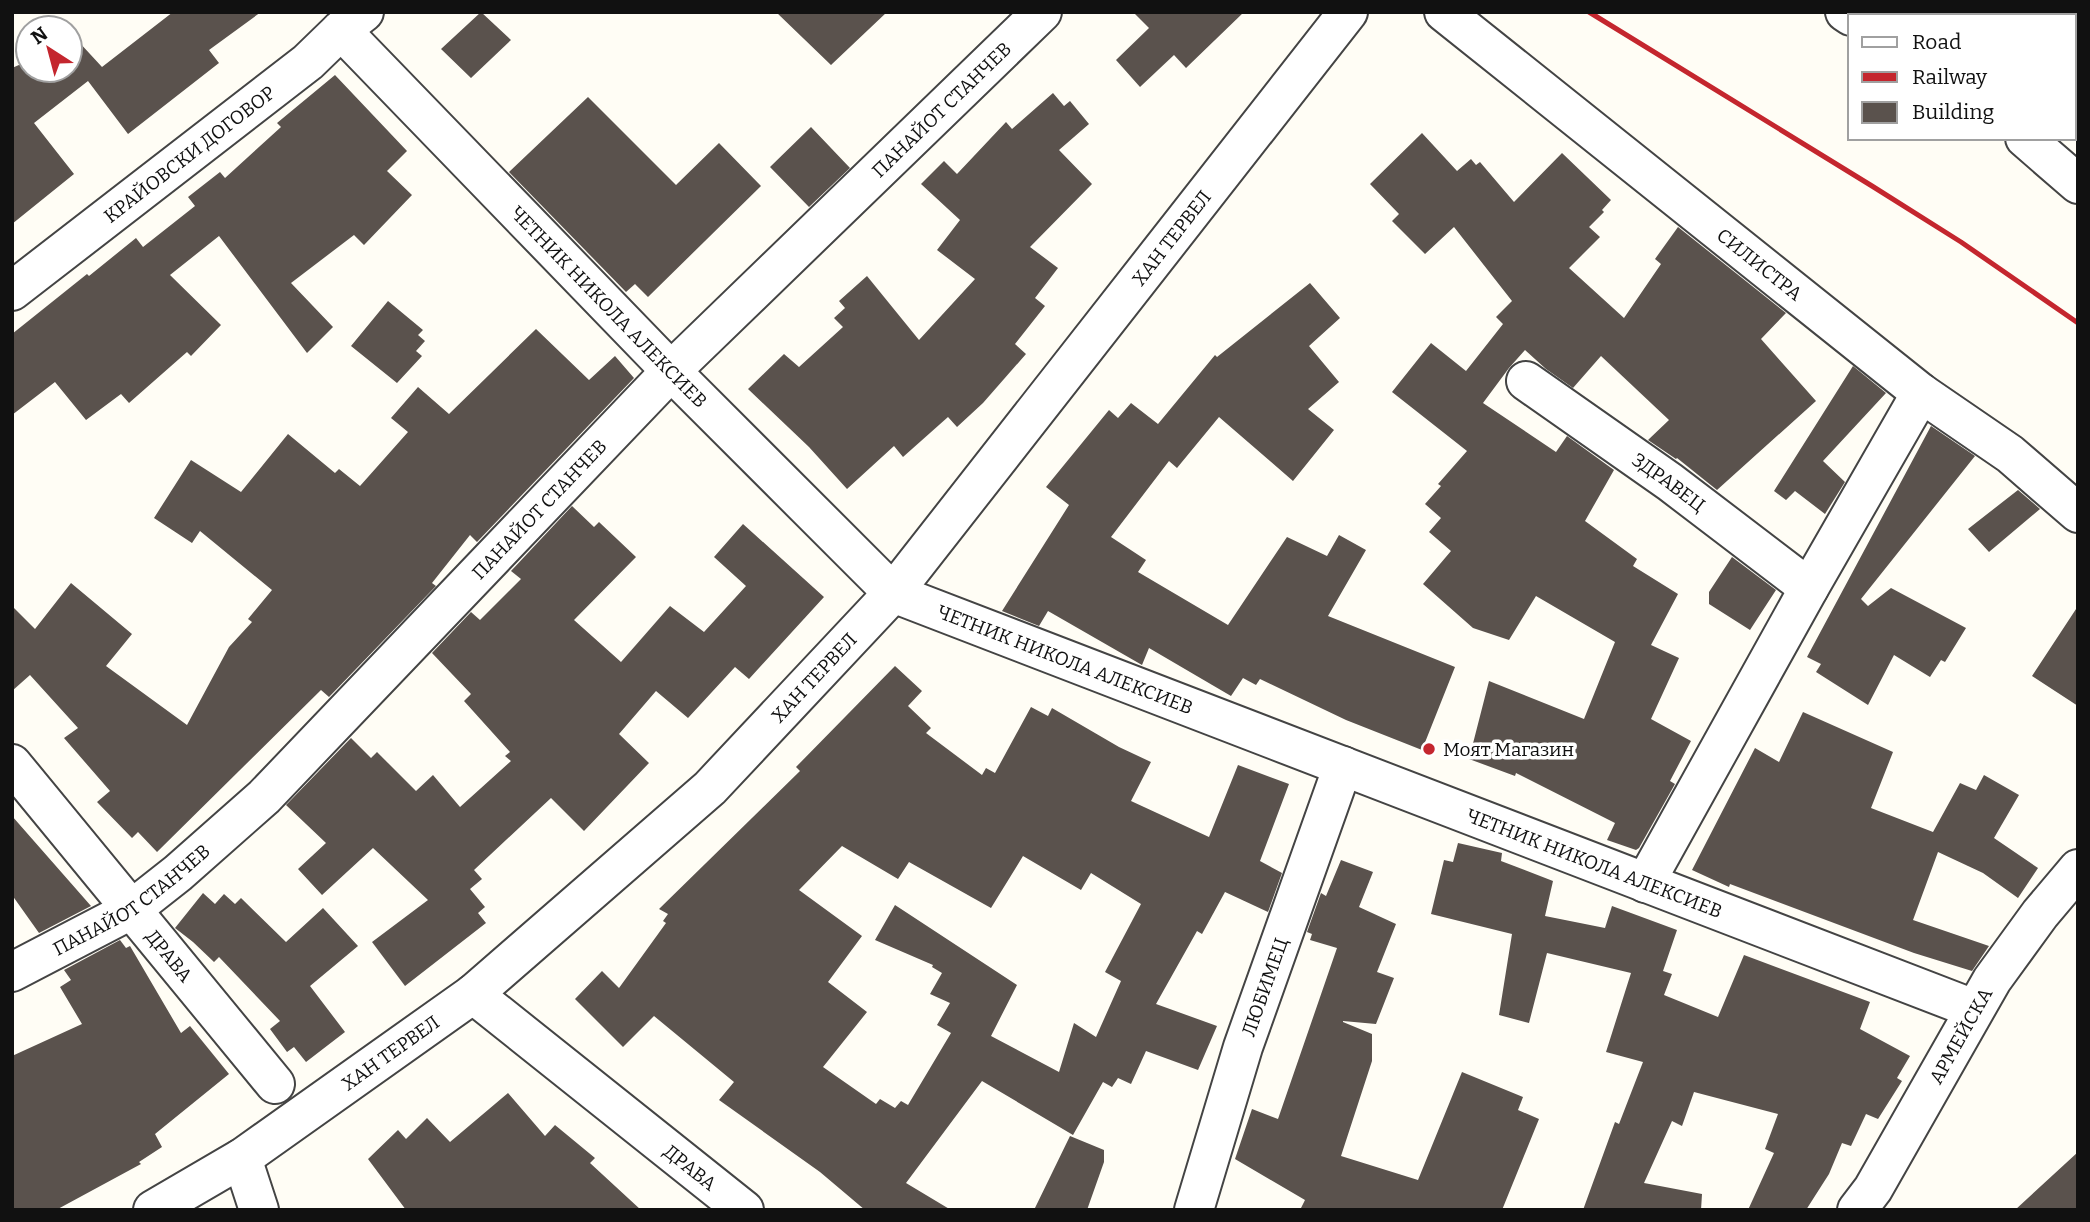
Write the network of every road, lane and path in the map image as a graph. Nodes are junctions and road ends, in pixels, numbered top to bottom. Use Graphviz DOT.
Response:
graph roads {
  1 [pos="1042,12"];
  2 [pos="1348,12"];
  3 [pos="1444,12"];
  4 [pos="352,21"];
  5 [pos="2027,140"];
  6 [pos="2078,184"];
  7 [pos="12,291"];
  8 [pos="671,372"];
  9 [pos="1526,381"];
  10 [pos="1922,393"];
  11 [pos="2078,513"];
  12 [pos="1809,588"];
  13 [pos="893,593"];
  14 [pos="12,764"];
  15 [pos="1343,766"];
  16 [pos="2078,869"];
  17 [pos="1645,883"];
  18 [pos="131,910"];
  19 [pos="12,972"];
  20 [pos="473,994"];
  21 [pos="1975,1009"];
  22 [pos="275,1084"];
  23 [pos="242,1158"];
  24 [pos="1874,1203"];
  25 [pos="153,1210"];
  26 [pos="259,1210"];
  27 [pos="744,1210"];
  28 [pos="1194,1210"];
  1 -- 8 [label="street, ПАНАЙОТ СТАНЧЕВ"];
  2 -- 13 [label="street, ХАН ТЕРВЕЛ"];
  3 -- 10 [label="street, СИЛИСТРА"];
  4 -- 7 [label="street, КРАЙОВСКИ ДОГОВОР"];
  4 -- 8 [label="street, ЧЕТНИК НИКОЛА АЛЕКСИЕВ"];
  5 -- 6 [label="street"];
  8 -- 13 [label="street, ЧЕТНИК НИКОЛА АЛЕКСИЕВ"];
  8 -- 18 [label="street, ПАНАЙОТ СТАНЧЕВ"];
  9 -- 12 [label="street, ЗДРАВЕЦ"];
  10 -- 11 [label="street, СИЛИСТРА"];
  10 -- 12 [label="street"];
  12 -- 17 [label="street"];
  13 -- 15 [label="street, ЧЕТНИК НИКОЛА АЛЕКСИЕВ"];
  13 -- 20 [label="street, ХАН ТЕРВЕЛ"];
  14 -- 18 [label="street, ДРАВА"];
  15 -- 17 [label="street, ЧЕТНИК НИКОЛА АЛЕКСИЕВ"];
  15 -- 28 [label="street, ЛЮБИМЕЦ"];
  16 -- 21 [label="street, АРМЕЙСКА"];
  17 -- 21 [label="street, ЧЕТНИК НИКОЛА АЛЕКСИЕВ"];
  18 -- 19 [label="street, ПАНАЙОТ СТАНЧЕВ"];
  18 -- 22 [label="street, ДРАВА"];
  20 -- 23 [label="street, ХАН ТЕРВЕЛ"];
  20 -- 27 [label="street, ДРАВА"];
  21 -- 24 [label="street, АРМЕЙСКА"];
  23 -- 25 [label="street, ХАН ТЕРВЕЛ"];
  23 -- 26 [label="street"];
}
